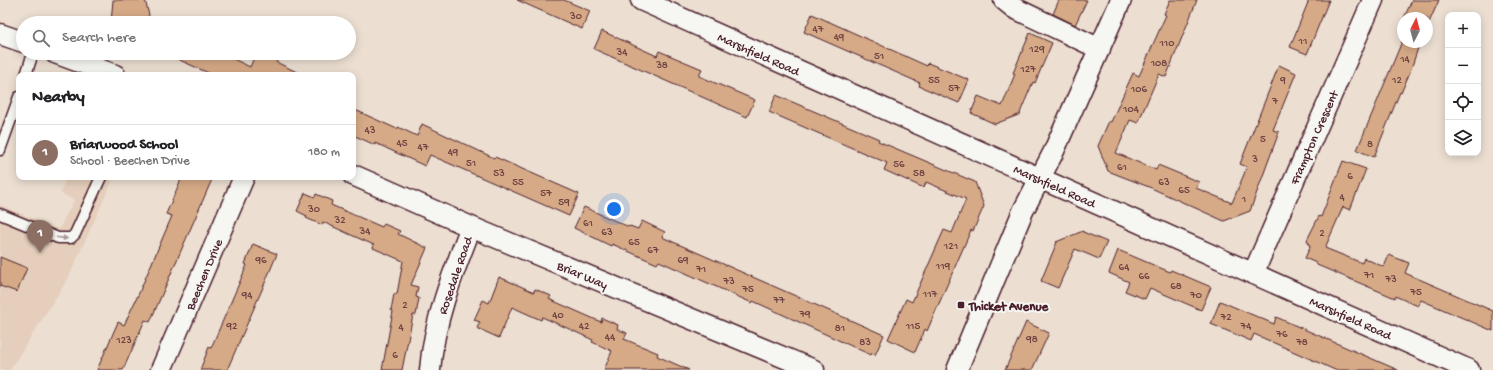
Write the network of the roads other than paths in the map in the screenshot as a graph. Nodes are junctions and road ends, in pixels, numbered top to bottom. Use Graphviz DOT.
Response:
graph roads {
  1 [pos="641,0"];
  2 [pos="1004,0"];
  3 [pos="1121,0"];
  4 [pos="1373,0"];
  5 [pos="0,34"];
  6 [pos="16,40"];
  7 [pos="1100,49"];
  8 [pos="31,60"];
  9 [pos="74,60"];
  10 [pos="27,72"];
  11 [pos="107,72"];
  12 [pos="16,105"];
  13 [pos="0,150"];
  14 [pos="356,176"];
  15 [pos="1039,178"];
  16 [pos="100,180"];
  17 [pos="243,180"];
  18 [pos="0,214"];
  19 [pos="471,227"];
  20 [pos="1253,274"];
  21 [pos="161,370"];
  22 [pos="430,370"];
  23 [pos="814,370"];
  24 [pos="957,370"];
  25 [pos="1469,370"];
  1 -- 15 [label="street, Marshfield Road"];
  2 -- 7 [label="street"];
  3 -- 7 [label="street"];
  4 -- 20 [label="street, Frampton Crescent"];
  5 -- 6 [label="street"];
  7 -- 15 [label="street"];
  8 -- 10 [label="lane"];
  9 -- 11 [label="street"];
  12 -- 13 [label="lane"];
  14 -- 19 [label="street, Briar Way"];
  15 -- 20 [label="street, Marshfield Road"];
  15 -- 24 [label="street"];
  18 -- 16 [label="lane, one-way"];
  17 -- 21 [label="street, Beechen Drive"];
  19 -- 22 [label="street, Rosedale Road"];
  19 -- 23 [label="street, Briar Way"];
  20 -- 25 [label="street, Marshfield Road"];
}
